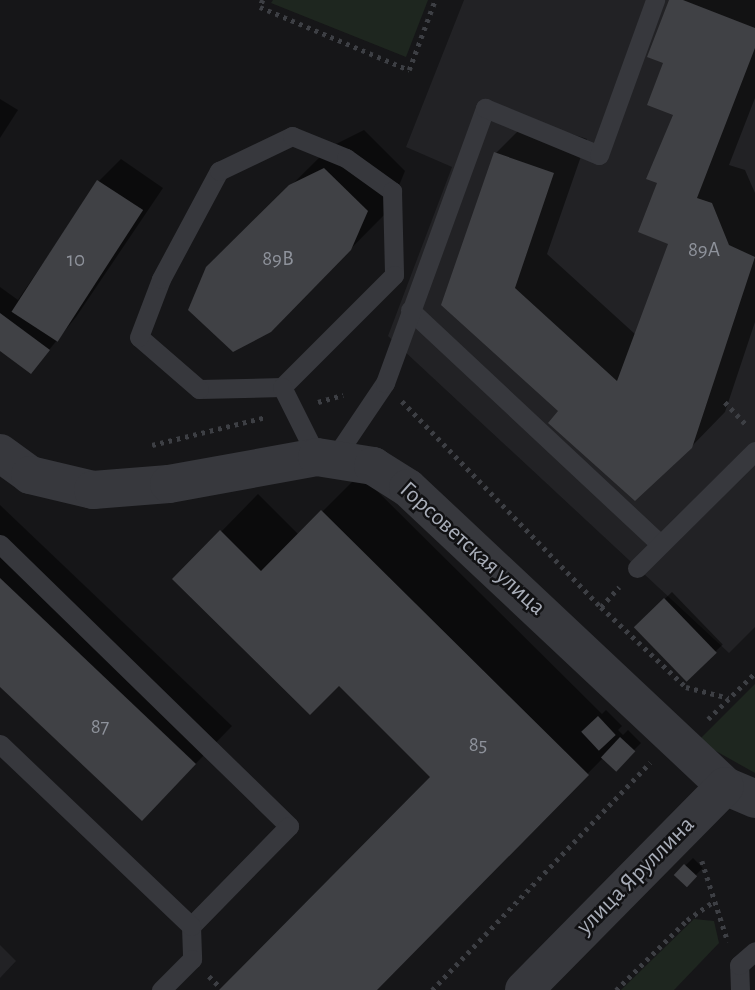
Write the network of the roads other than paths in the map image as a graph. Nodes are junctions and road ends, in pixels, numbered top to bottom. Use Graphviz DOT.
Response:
graph roads {
  1 [pos="655,0"];
  2 [pos="411,310"];
  3 [pos="282,387"];
  4 [pos="755,451"];
  5 [pos="0,453"];
  6 [pos="325,459"];
  7 [pos="0,544"];
  8 [pos="660,544"];
  9 [pos="632,573"];
  10 [pos="0,744"];
  11 [pos="740,792"];
  12 [pos="191,926"];
  13 [pos="755,951"];
  14 [pos="161,990"];
  15 [pos="524,990"];
  16 [pos="740,990"];
  1 -- 2 [label="lane"];
  2 -- 6 [label="lane"];
  2 -- 8 [label="lane"];
  3 -- 3 [label="lane"];
  3 -- 6 [label="lane"];
  4 -- 8 [label="lane"];
  5 -- 6 [label="street, Горсоветская улица"];
  6 -- 11 [label="street, Горсоветская улица"];
  7 -- 12 [label="lane"];
  8 -- 9 [label="lane"];
  10 -- 12 [label="lane"];
  11 -- 15 [label="street, улица Яруллина"];
  12 -- 14 [label="lane"];
  13 -- 16 [label="lane"];
}
